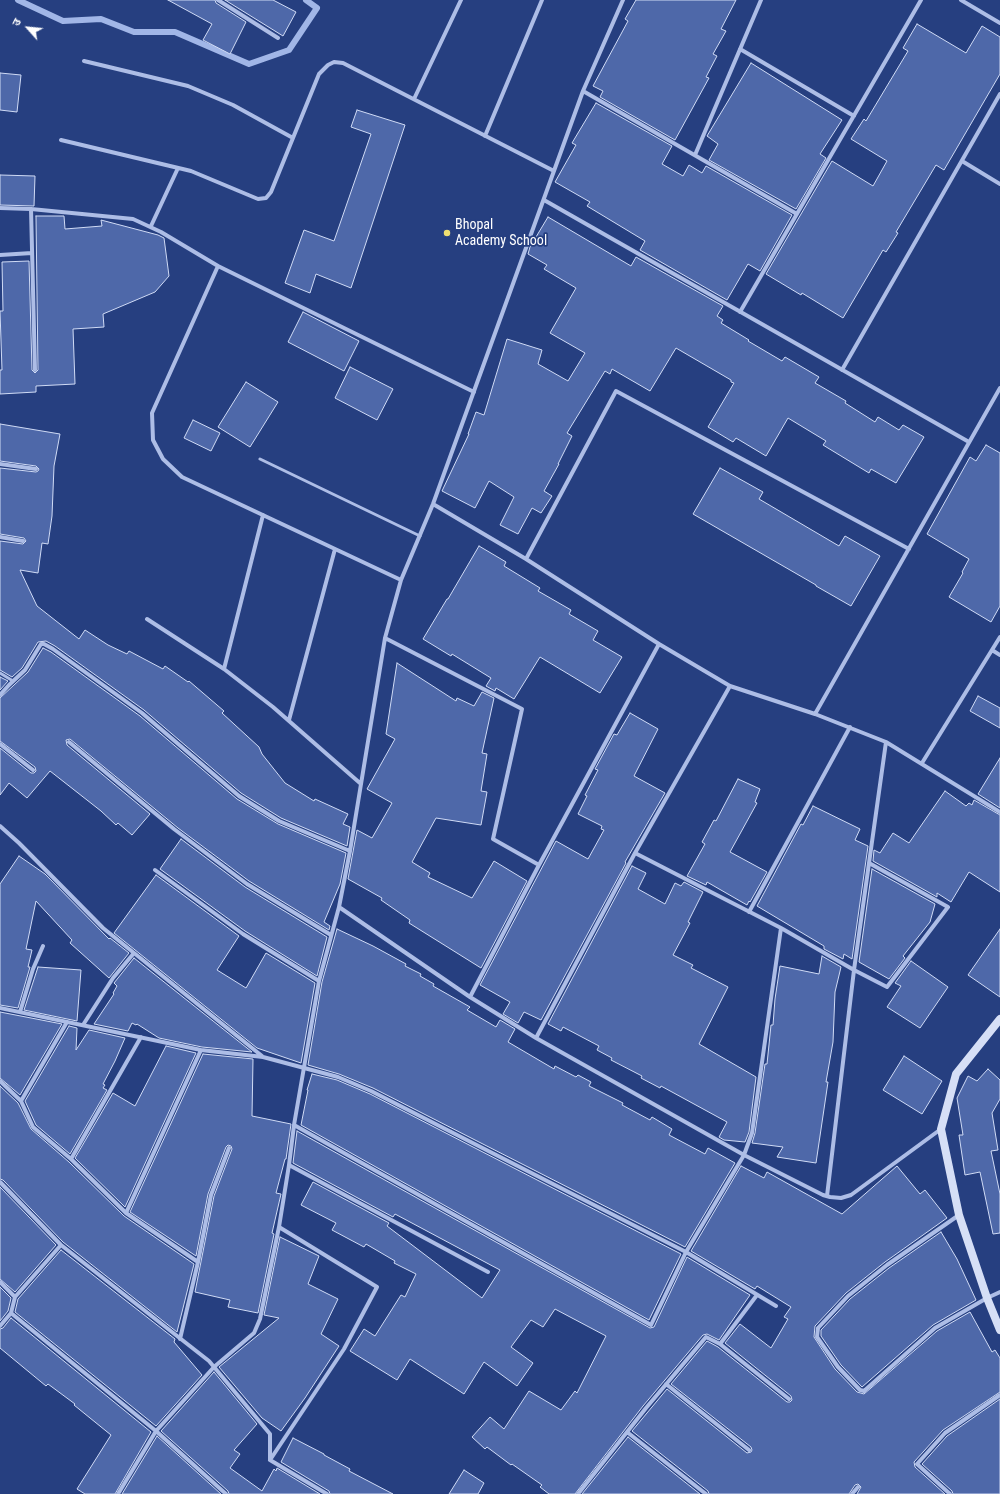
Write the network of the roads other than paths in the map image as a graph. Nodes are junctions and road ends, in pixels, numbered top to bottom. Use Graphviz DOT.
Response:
graph roads {
  1 [pos="218,0"];
  2 [pos="461,0"];
  3 [pos="542,0"];
  4 [pos="623,0"];
  5 [pos="761,0"];
  6 [pos="921,0"];
  7 [pos="961,0"];
  8 [pos="1000,23"];
  9 [pos="278,38"];
  10 [pos="740,49"];
  11 [pos="84,61"];
  12 [pos="583,91"];
  13 [pos="1000,94"];
  14 [pos="414,99"];
  15 [pos="854,116"];
  16 [pos="485,136"];
  17 [pos="293,138"];
  18 [pos="61,140"];
  19 [pos="695,156"];
  20 [pos="962,161"];
  21 [pos="178,168"];
  22 [pos="554,171"];
  23 [pos="1000,184"];
  24 [pos="544,200"];
  25 [pos="0,208"];
  26 [pos="31,209"];
  27 [pos="797,214"];
  28 [pos="151,226"];
  29 [pos="32,253"];
  30 [pos="0,255"];
  31 [pos="218,266"];
  32 [pos="740,312"];
  33 [pos="35,370"];
  34 [pos="842,370"];
  35 [pos="1000,388"];
  36 [pos="474,392"];
  37 [pos="969,442"];
  38 [pos="260,459"];
  39 [pos="0,464"];
  40 [pos="36,469"];
  41 [pos="433,504"];
  42 [pos="263,515"];
  43 [pos="420,536"];
  44 [pos="0,537"];
  45 [pos="23,541"];
  46 [pos="335,549"];
  47 [pos="909,549"];
  48 [pos="526,559"];
  49 [pos="401,580"];
  50 [pos="147,619"];
  51 [pos="1000,637"];
  52 [pos="385,638"];
  53 [pos="659,644"];
  54 [pos="992,650"];
  55 [pos="1000,655"];
  56 [pos="224,669"];
  57 [pos="0,673"];
  58 [pos="13,681"];
  59 [pos="730,686"];
  60 [pos="0,695"];
  61 [pos="816,714"];
  62 [pos="289,720"];
  63 [pos="850,727"];
  64 [pos="69,742"];
  65 [pos="886,742"];
  66 [pos="0,744"];
  67 [pos="922,763"];
  68 [pos="33,770"];
  69 [pos="361,784"];
  70 [pos="1000,812"];
  71 [pos="0,826"];
  72 [pos="350,850"];
  73 [pos="635,853"];
  74 [pos="869,863"];
  75 [pos="539,865"];
  76 [pos="155,870"];
  77 [pos="339,907"];
  78 [pos="749,912"];
  79 [pos="781,928"];
  80 [pos="331,934"];
  81 [pos="42,946"];
  82 [pos="134,953"];
  83 [pos="854,970"];
  84 [pos="319,981"];
  85 [pos="470,997"];
  86 [pos="0,1008"];
  87 [pos="20,1012"];
  88 [pos="1000,1019"];
  89 [pos="67,1022"];
  90 [pos="83,1025"];
  91 [pos="141,1037"];
  92 [pos="536,1038"];
  93 [pos="201,1050"];
  94 [pos="264,1057"];
  95 [pos="304,1068"];
  96 [pos="0,1081"];
  97 [pos="21,1101"];
  98 [pos="294,1124"];
  99 [pos="941,1129"];
  100 [pos="229,1148"];
  101 [pos="744,1155"];
  102 [pos="71,1159"];
  103 [pos="289,1165"];
  104 [pos="0,1182"];
  105 [pos="827,1196"];
  106 [pos="126,1213"];
  107 [pos="959,1215"];
  108 [pos="279,1227"];
  109 [pos="61,1245"];
  110 [pos="686,1252"];
  111 [pos="198,1262"];
  112 [pos="488,1272"];
  113 [pos="0,1282"];
  114 [pos="1000,1292"];
  115 [pos="757,1295"];
  116 [pos="15,1297"];
  117 [pos="987,1298"];
  118 [pos="776,1306"];
  119 [pos="11,1313"];
  120 [pos="0,1326"];
  121 [pos="1000,1330"];
  122 [pos="180,1339"];
  123 [pos="720,1344"];
  124 [pos="214,1367"];
  125 [pos="666,1384"];
  126 [pos="1000,1395"];
  127 [pos="789,1399"];
  128 [pos="156,1431"];
  129 [pos="627,1432"];
  130 [pos="749,1450"];
  131 [pos="270,1460"];
  132 [pos="858,1486"];
  133 [pos="118,1494"];
  134 [pos="226,1494"];
  135 [pos="327,1494"];
  136 [pos="578,1494"];
  137 [pos="706,1494"];
  138 [pos="852,1494"];
  139 [pos="950,1494"];
  1 -- 9 [label="street"];
  2 -- 14 [label="street"];
  3 -- 16 [label="street"];
  4 -- 12 [label="street"];
  5 -- 10 [label="street"];
  6 -- 15 [label="street"];
  7 -- 8 [label="street"];
  10 -- 15 [label="street"];
  10 -- 19 [label="street"];
  11 -- 17 [label="street"];
  12 -- 19 [label="street"];
  12 -- 22 [label="street"];
  13 -- 20 [label="street"];
  14 -- 16 [label="street"];
  14 -- 17 [label="street"];
  15 -- 27 [label="street"];
  16 -- 22 [label="street"];
  17 -- 21 [label="street"];
  18 -- 21 [label="street"];
  19 -- 27 [label="street"];
  20 -- 23 [label="street"];
  20 -- 34 [label="street"];
  21 -- 28 [label="street"];
  22 -- 24 [label="street"];
  24 -- 32 [label="street"];
  24 -- 36 [label="street"];
  25 -- 26 [label="street"];
  26 -- 28 [label="street"];
  26 -- 29 [label="street"];
  27 -- 32 [label="street"];
  28 -- 31 [label="street"];
  29 -- 30 [label="street"];
  29 -- 33 [label="street"];
  31 -- 36 [label="street"];
  31 -- 42 [label="street"];
  32 -- 34 [label="street"];
  34 -- 37 [label="street"];
  35 -- 37 [label="street"];
  36 -- 41 [label="street"];
  37 -- 47 [label="street"];
  38 -- 43 [label="lane"];
  39 -- 40 [label="street"];
  41 -- 43 [label="street"];
  41 -- 48 [label="street"];
  42 -- 46 [label="street"];
  42 -- 56 [label="street"];
  43 -- 49 [label="street"];
  44 -- 45 [label="street"];
  46 -- 49 [label="street"];
  46 -- 62 [label="street"];
  47 -- 48 [label="street"];
  47 -- 61 [label="street"];
  48 -- 53 [label="street"];
  49 -- 52 [label="street"];
  50 -- 56 [label="street"];
  51 -- 54 [label="street"];
  52 -- 69 [label="street"];
  52 -- 75 [label="street"];
  53 -- 59 [label="street"];
  53 -- 75 [label="street"];
  54 -- 55 [label="street"];
  54 -- 67 [label="street"];
  56 -- 62 [label="street"];
  57 -- 58 [label="lane"];
  58 -- 60 [label="street"];
  58 -- 72 [label="street"];
  59 -- 61 [label="street"];
  59 -- 73 [label="street"];
  61 -- 63 [label="street"];
  62 -- 69 [label="street"];
  63 -- 65 [label="street"];
  63 -- 78 [label="street"];
  64 -- 80 [label="street"];
  65 -- 67 [label="street"];
  65 -- 74 [label="street"];
  66 -- 68 [label="street"];
  67 -- 70 [label="street"];
  69 -- 72 [label="street"];
  71 -- 82 [label="street"];
  72 -- 77 [label="street"];
  73 -- 78 [label="street"];
  73 -- 92 [label="street"];
  74 -- 83 [label="street"];
  74 -- 83 [label="street"];
  75 -- 85 [label="street"];
  76 -- 84 [label="street"];
  77 -- 80 [label="street"];
  77 -- 85 [label="street"];
  78 -- 79 [label="street"];
  79 -- 83 [label="street"];
  79 -- 101 [label="street"];
  80 -- 84 [label="street"];
  81 -- 87 [label="street"];
  82 -- 90 [label="street"];
  82 -- 94 [label="street"];
  83 -- 105 [label="street"];
  84 -- 95 [label="street"];
  85 -- 92 [label="street"];
  86 -- 87 [label="street"];
  87 -- 89 [label="street"];
  88 -- 99 [label="main road"];
  89 -- 90 [label="street"];
  89 -- 97 [label="street"];
  90 -- 91 [label="street"];
  91 -- 93 [label="street"];
  91 -- 102 [label="street"];
  92 -- 101 [label="street"];
  93 -- 94 [label="street"];
  93 -- 106 [label="street"];
  94 -- 95 [label="street"];
  95 -- 98 [label="street"];
  95 -- 110 [label="street"];
  96 -- 97 [label="street"];
  97 -- 102 [label="street"];
  98 -- 103 [label="street"];
  98 -- 110 [label="street"];
  99 -- 105 [label="street"];
  99 -- 107 [label="main road"];
  100 -- 111 [label="street"];
  101 -- 105 [label="street"];
  101 -- 110 [label="street"];
  102 -- 106 [label="street"];
  103 -- 108 [label="street"];
  103 -- 112 [label="street"];
  104 -- 109 [label="street"];
  106 -- 111 [label="street"];
  107 -- 117 [label="main road"];
  107 -- 117 [label="street"];
  108 -- 124 [label="street"];
  108 -- 131 [label="street"];
  109 -- 116 [label="street"];
  109 -- 122 [label="street"];
  110 -- 115 [label="street"];
  111 -- 122 [label="street"];
  113 -- 116 [label="street"];
  114 -- 117 [label="street"];
  115 -- 118 [label="street"];
  115 -- 123 [label="street"];
  116 -- 119 [label="street"];
  117 -- 121 [label="main road"];
  119 -- 120 [label="street"];
  119 -- 128 [label="street"];
  122 -- 124 [label="street"];
  123 -- 125 [label="street"];
  123 -- 127 [label="street"];
  124 -- 128 [label="street"];
  124 -- 131 [label="street"];
  125 -- 129 [label="street"];
  125 -- 130 [label="street"];
  126 -- 139 [label="street"];
  128 -- 133 [label="street"];
  128 -- 134 [label="street"];
  129 -- 136 [label="street"];
  129 -- 137 [label="street"];
  131 -- 135 [label="street"];
  132 -- 138 [label="street"];
}
